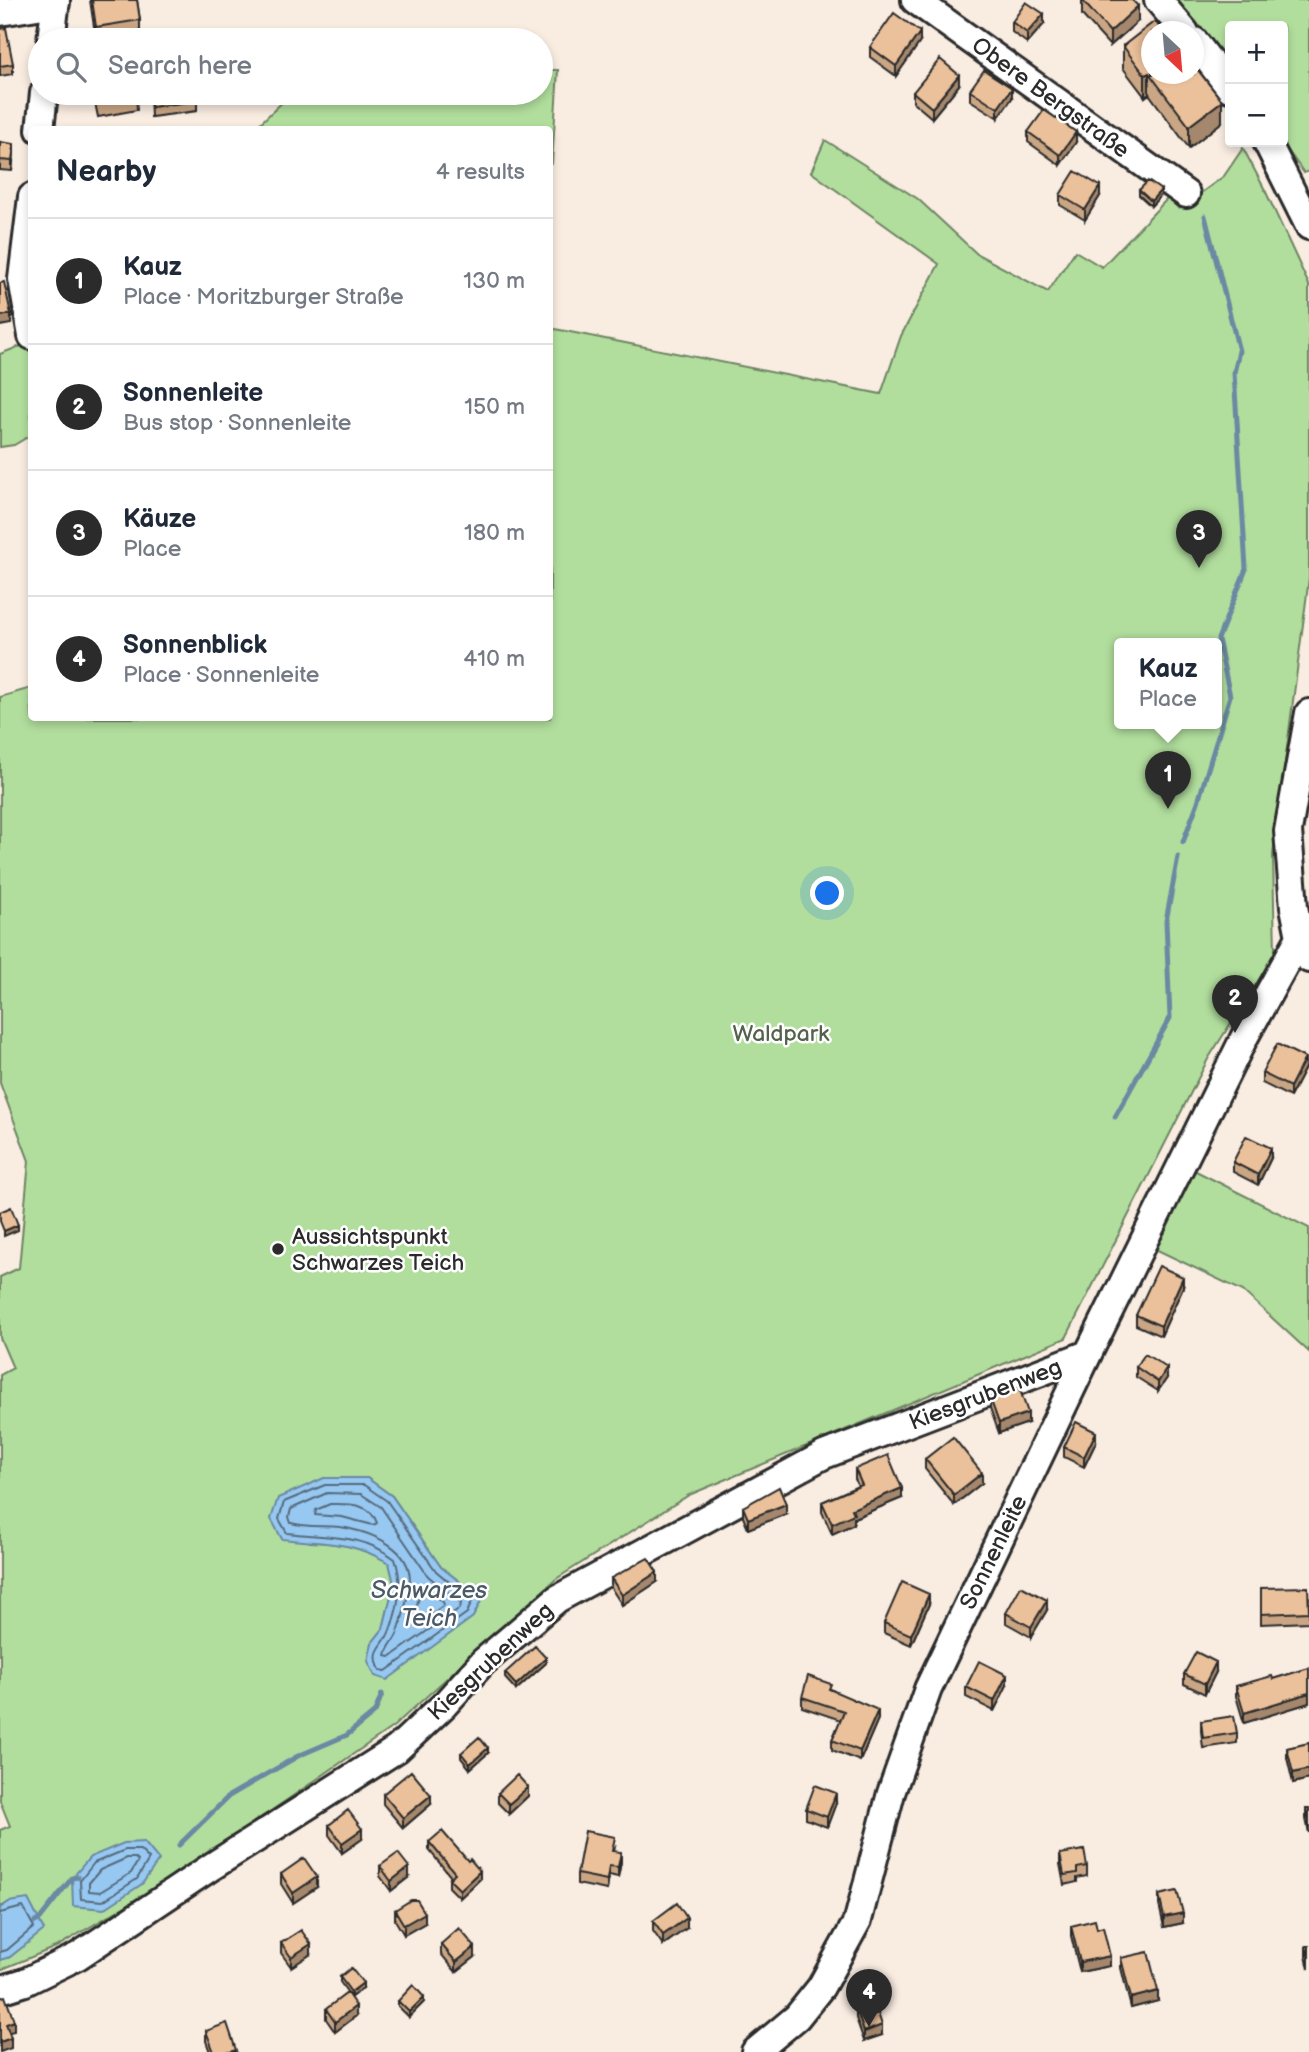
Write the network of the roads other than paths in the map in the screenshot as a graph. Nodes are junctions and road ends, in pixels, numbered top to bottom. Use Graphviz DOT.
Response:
graph roads {
  1 [pos="915,0"];
  2 [pos="1158,0"];
  3 [pos="56,2"];
  4 [pos="0,12"];
  5 [pos="1176,21"];
  6 [pos="53,28"];
  7 [pos="1204,54"];
  8 [pos="1227,84"];
  9 [pos="43,105"];
  10 [pos="40,126"];
  11 [pos="1270,147"];
  12 [pos="1186,194"];
  13 [pos="1309,226"];
  14 [pos="28,230"];
  15 [pos="28,313"];
  16 [pos="1309,713"];
  17 [pos="1304,948"];
  18 [pos="1088,1354"];
  19 [pos="0,1990"];
  20 [pos="755,2052"];
  1 -- 12 [label="street, Obere Bergstraße"];
  2 -- 5 [label="street"];
  3 -- 4 [label="street"];
  3 -- 6 [label="street"];
  7 -- 8 [label="street"];
  9 -- 10 [label="street"];
  11 -- 13 [label="street"];
  14 -- 15 [label="street"];
  16 -- 17 [label="street"];
  17 -- 18 [label="street, Sonnenleite"];
  18 -- 19 [label="street, Kiesgrubenweg"];
  18 -- 20 [label="street, Sonnenleite"];
}
